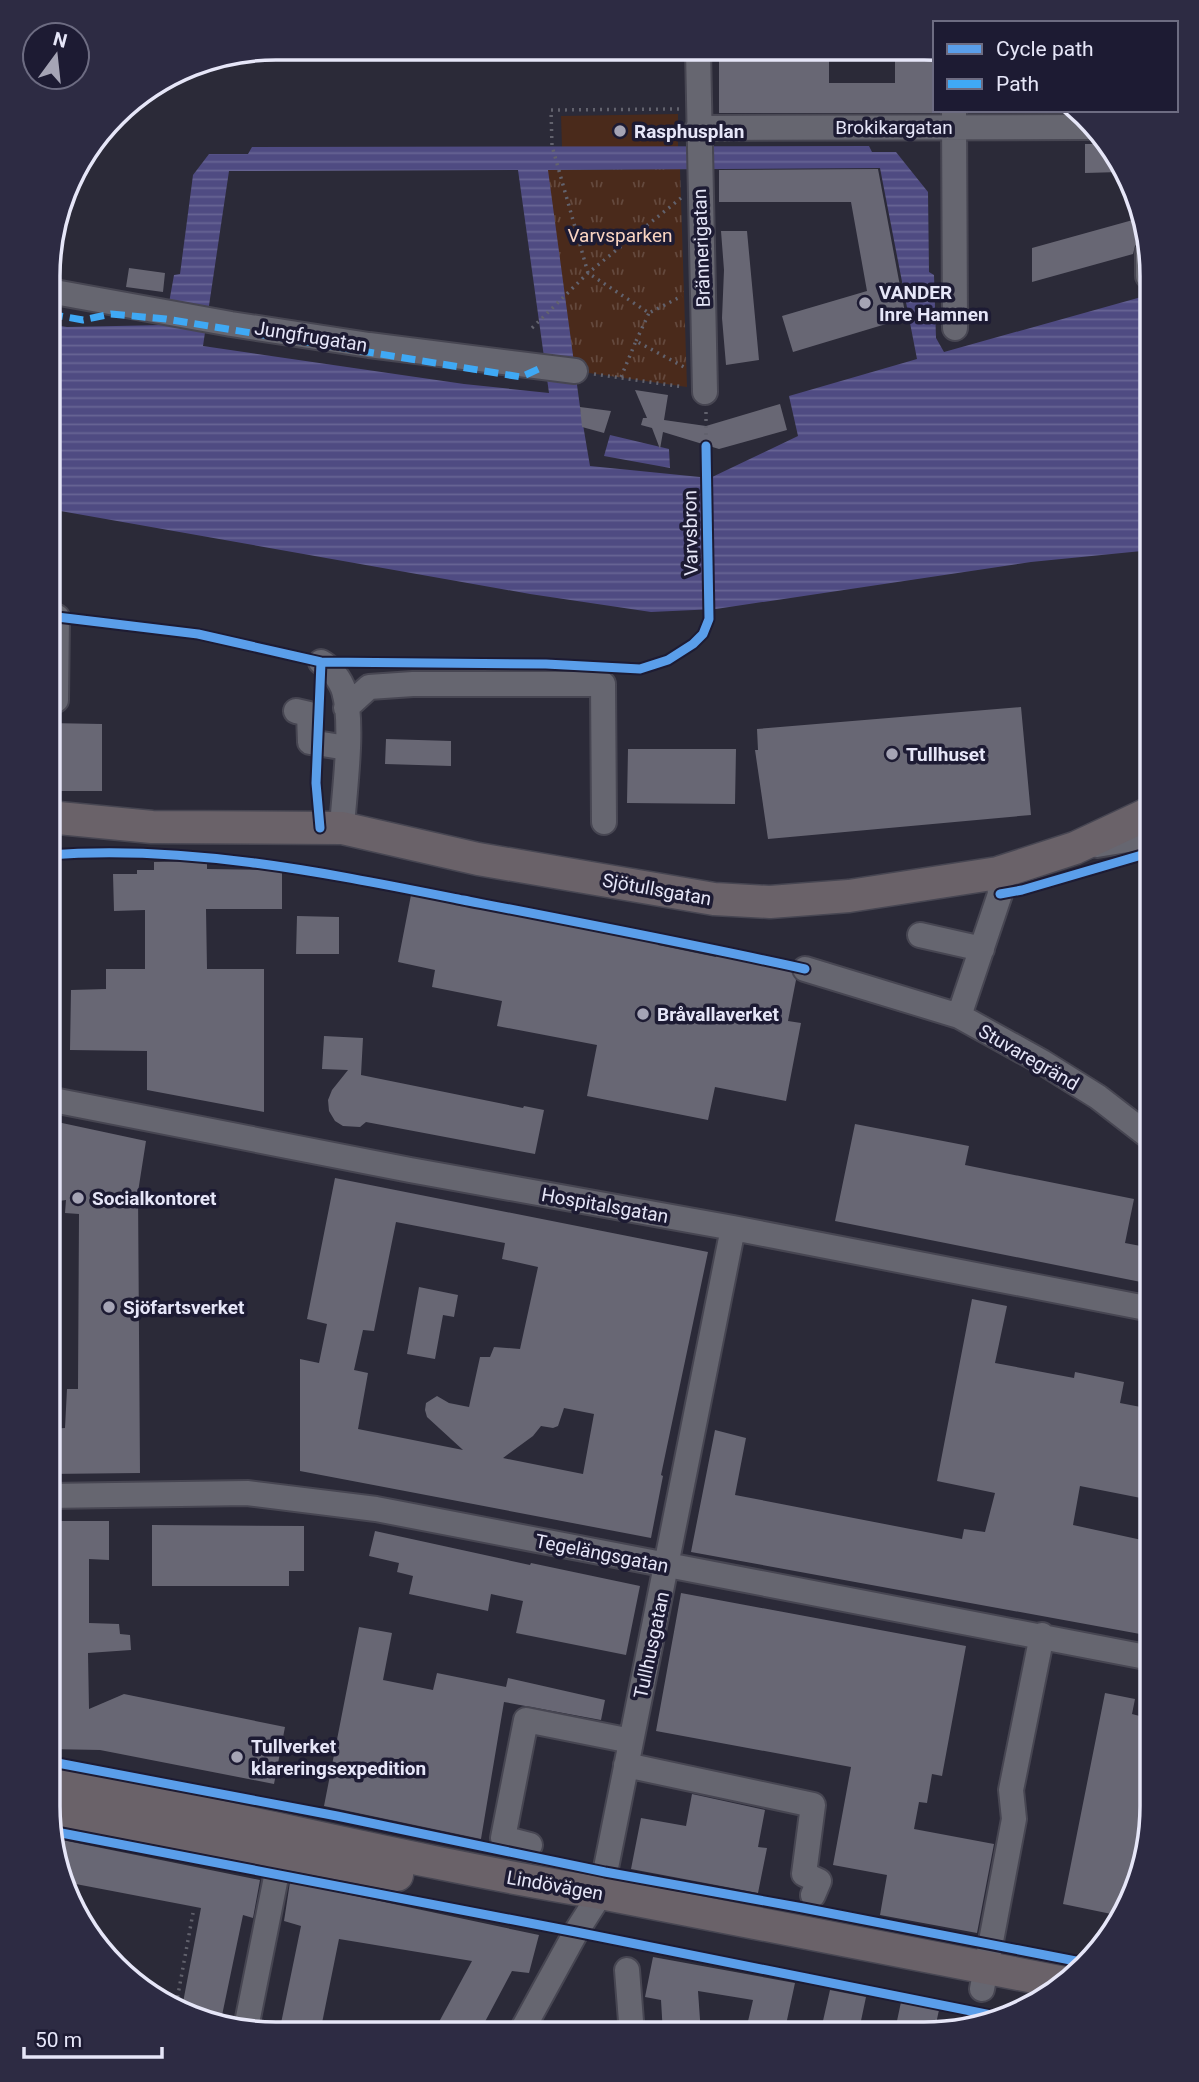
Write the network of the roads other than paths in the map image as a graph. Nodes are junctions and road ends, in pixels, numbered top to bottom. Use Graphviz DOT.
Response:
graph roads {
  1 [pos="698,60"];
  2 [pos="954,119"];
  3 [pos="1079,126"];
  4 [pos="698,127"];
  5 [pos="60,293"];
  6 [pos="955,328"];
  7 [pos="575,371"];
  8 [pos="705,392"];
  9 [pos="321,662"];
  10 [pos="346,708"];
  11 [pos="296,711"];
  12 [pos="347,748"];
  13 [pos="60,818"];
  14 [pos="1140,818"];
  15 [pos="604,822"];
  16 [pos="152,827"];
  17 [pos="342,828"];
  18 [pos="60,838"];
  19 [pos="1140,838"];
  20 [pos="1075,848"];
  21 [pos="998,873"];
  22 [pos="920,935"];
  23 [pos="982,948"];
  24 [pos="806,969"];
  25 [pos="959,1016"];
  26 [pos="60,1104"];
  27 [pos="1139,1129"];
  28 [pos="733,1228"];
  29 [pos="1139,1307"];
  30 [pos="60,1496"];
  31 [pos="668,1566"];
  32 [pos="1042,1635"];
  33 [pos="1139,1655"];
  34 [pos="628,1753"];
  35 [pos="60,1784"];
  36 [pos="60,1810"];
  37 [pos="530,1845"];
  38 [pos="281,1852"];
  39 [pos="813,1895"];
  40 [pos="589,1913"];
  41 [pos="627,1970"];
  42 [pos="984,1979"];
  43 [pos="1049,1982"];
  44 [pos="1027,1996"];
  45 [pos="247,2021"];
  46 [pos="527,2022"];
  47 [pos="631,2022"];
  1 -- 4 [label="street, Brännerigatan"];
  2 -- 3 [label="street, Brokikargatan"];
  2 -- 4 [label="street, Brokikargatan"];
  2 -- 6 [label="street"];
  4 -- 8 [label="street, Brännerigatan"];
  5 -- 7 [label="street, Jungfrugatan"];
  9 -- 10 [label="street"];
  10 -- 12 [label="street"];
  10 -- 15 [label="street"];
  11 -- 12 [label="street"];
  12 -- 17 [label="street"];
  13 -- 16 [label="main road, Sjötullsgatan"];
  14 -- 20 [label="main road, Sjötullsgatan"];
  16 -- 17 [label="main road, Sjötullsgatan"];
  16 -- 18 [label="main road, Sjötullsgatan"];
  17 -- 21 [label="main road, Sjötullsgatan"];
  19 -- 20 [label="street"];
  20 -- 21 [label="main road, Sjötullsgatan"];
  21 -- 23 [label="street, Stuvaregränd"];
  22 -- 23 [label="street"];
  23 -- 25 [label="street, Stuvaregränd"];
  24 -- 25 [label="street"];
  25 -- 27 [label="street, Stuvaregränd"];
  26 -- 28 [label="street, Hospitalsgatan"];
  28 -- 29 [label="street, Hospitalsgatan"];
  28 -- 31 [label="street, Tullhusgatan"];
  30 -- 31 [label="street, Tegelängsgatan"];
  31 -- 32 [label="street, Tegelängsgatan"];
  31 -- 34 [label="street, Tullhusgatan"];
  32 -- 33 [label="street, Tegelängsgatan"];
  32 -- 42 [label="street"];
  34 -- 37 [label="street"];
  34 -- 39 [label="street"];
  34 -- 40 [label="street, Tullhusgatan"];
  35 -- 40 [label="main road, Lindövägen"];
  36 -- 38 [label="main road, Lindövägen"];
  38 -- 40 [label="main road, Lindövägen"];
  38 -- 45 [label="street"];
  40 -- 42 [label="main road, Lindövägen"];
  40 -- 46 [label="street, Tullhusgatan"];
  41 -- 47 [label="street"];
  42 -- 43 [label="main road, Lindövägen"];
  42 -- 44 [label="main road, Lindövägen"];
}
